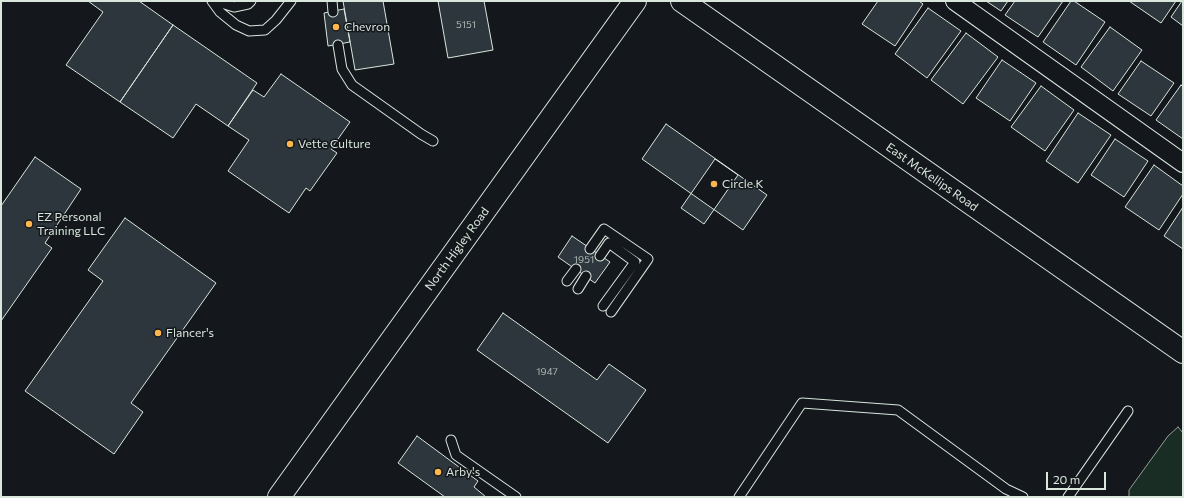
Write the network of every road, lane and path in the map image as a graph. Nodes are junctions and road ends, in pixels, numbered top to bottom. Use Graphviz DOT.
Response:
graph roads {
  1 [pos="212,1"];
  2 [pos="215,1"];
  3 [pos="251,1"];
  4 [pos="291,1"];
  5 [pos="332,1"];
  6 [pos="635,1"];
  7 [pos="682,1"];
  8 [pos="955,1"];
  9 [pos="333,12"];
  10 [pos="338,45"];
  11 [pos="433,141"];
  12 [pos="1183,163"];
  13 [pos="590,248"];
  14 [pos="600,256"];
  15 [pos="576,269"];
  16 [pos="586,276"];
  17 [pos="567,282"];
  18 [pos="578,289"];
  19 [pos="603,306"];
  20 [pos="611,312"];
  21 [pos="1183,352"];
  22 [pos="1128,411"];
  23 [pos="451,440"];
  24 [pos="279,497"];
  25 [pos="516,497"];
  26 [pos="739,497"];
  27 [pos="1023,497"];
  28 [pos="1068,497"];
  1 -- 4 [label="lane"];
  2 -- 3 [label="lane"];
  5 -- 9 [label="lane"];
  6 -- 24 [label="main road, North Higley Road"];
  7 -- 21 [label="main road, East McKellips Road"];
  8 -- 12 [label="street"];
  10 -- 11 [label="lane"];
  13 -- 20 [label="lane"];
  14 -- 19 [label="lane"];
  15 -- 17 [label="lane"];
  16 -- 18 [label="lane"];
  22 -- 28 [label="lane"];
  23 -- 25 [label="lane"];
  26 -- 27 [label="lane"];
}
